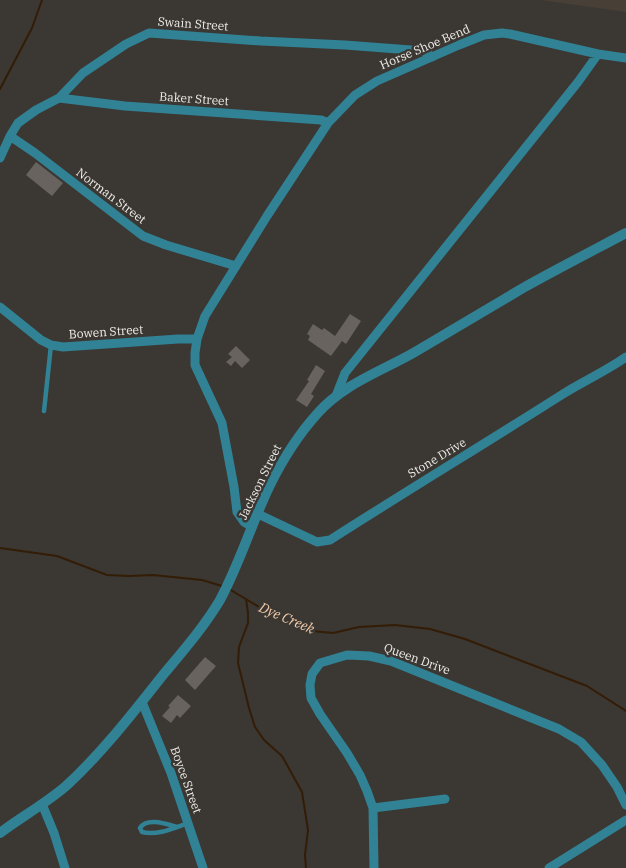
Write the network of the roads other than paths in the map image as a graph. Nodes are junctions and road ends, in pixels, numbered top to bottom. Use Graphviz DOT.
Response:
graph roads {
  1 [pos="598,54"];
  2 [pos="432,57"];
  3 [pos="626,58"];
  4 [pos="59,98"];
  5 [pos="328,123"];
  6 [pos="10,136"];
  7 [pos="0,158"];
  8 [pos="626,233"];
  9 [pos="236,266"];
  10 [pos="0,307"];
  11 [pos="197,340"];
  12 [pos="51,345"];
  13 [pos="626,357"];
  14 [pos="336,396"];
  15 [pos="44,411"];
  16 [pos="258,514"];
  17 [pos="252,527"];
  18 [pos="142,702"];
  19 [pos="445,799"];
  20 [pos="42,804"];
  21 [pos="626,805"];
  22 [pos="373,808"];
  23 [pos="626,820"];
  24 [pos="188,823"];
  25 [pos="177,827"];
  26 [pos="0,833"];
  27 [pos="65,868"];
  28 [pos="203,868"];
  29 [pos="374,868"];
  30 [pos="549,868"];
  1 -- 2 [label="street, Horse Shoe Bend"];
  1 -- 3 [label="street, Horse Shoe Bend"];
  1 -- 14 [label="street"];
  2 -- 4 [label="street, Swain Street"];
  2 -- 5 [label="street, Horse Shoe Bend"];
  4 -- 5 [label="street, Baker Street"];
  4 -- 6 [label="street, Swain Street"];
  5 -- 9 [label="street, Horse Shoe Bend"];
  6 -- 7 [label="street, Swain Street"];
  6 -- 9 [label="street, Norman Street"];
  8 -- 14 [label="street, Jackson Street"];
  9 -- 11 [label="street, Horse Shoe Bend"];
  10 -- 12 [label="street, Bowen Street"];
  11 -- 12 [label="street, Bowen Street"];
  11 -- 17 [label="street, Horse Shoe Bend"];
  12 -- 15 [label="lane"];
  13 -- 16 [label="street, Stone Drive"];
  14 -- 16 [label="street, Jackson Street"];
  16 -- 17 [label="street, Jackson Street"];
  17 -- 18 [label="street, Jackson Street"];
  18 -- 20 [label="street, Jackson Street"];
  18 -- 24 [label="street, Boyce Street"];
  19 -- 22 [label="street"];
  20 -- 26 [label="street, Jackson Street"];
  20 -- 27 [label="street"];
  21 -- 22 [label="street, Queen Drive"];
  22 -- 29 [label="street, Queen Drive"];
  23 -- 30 [label="street"];
  24 -- 25 [label="lane"];
  24 -- 28 [label="street, Boyce Street"];
  25 -- 25 [label="lane"];
}
